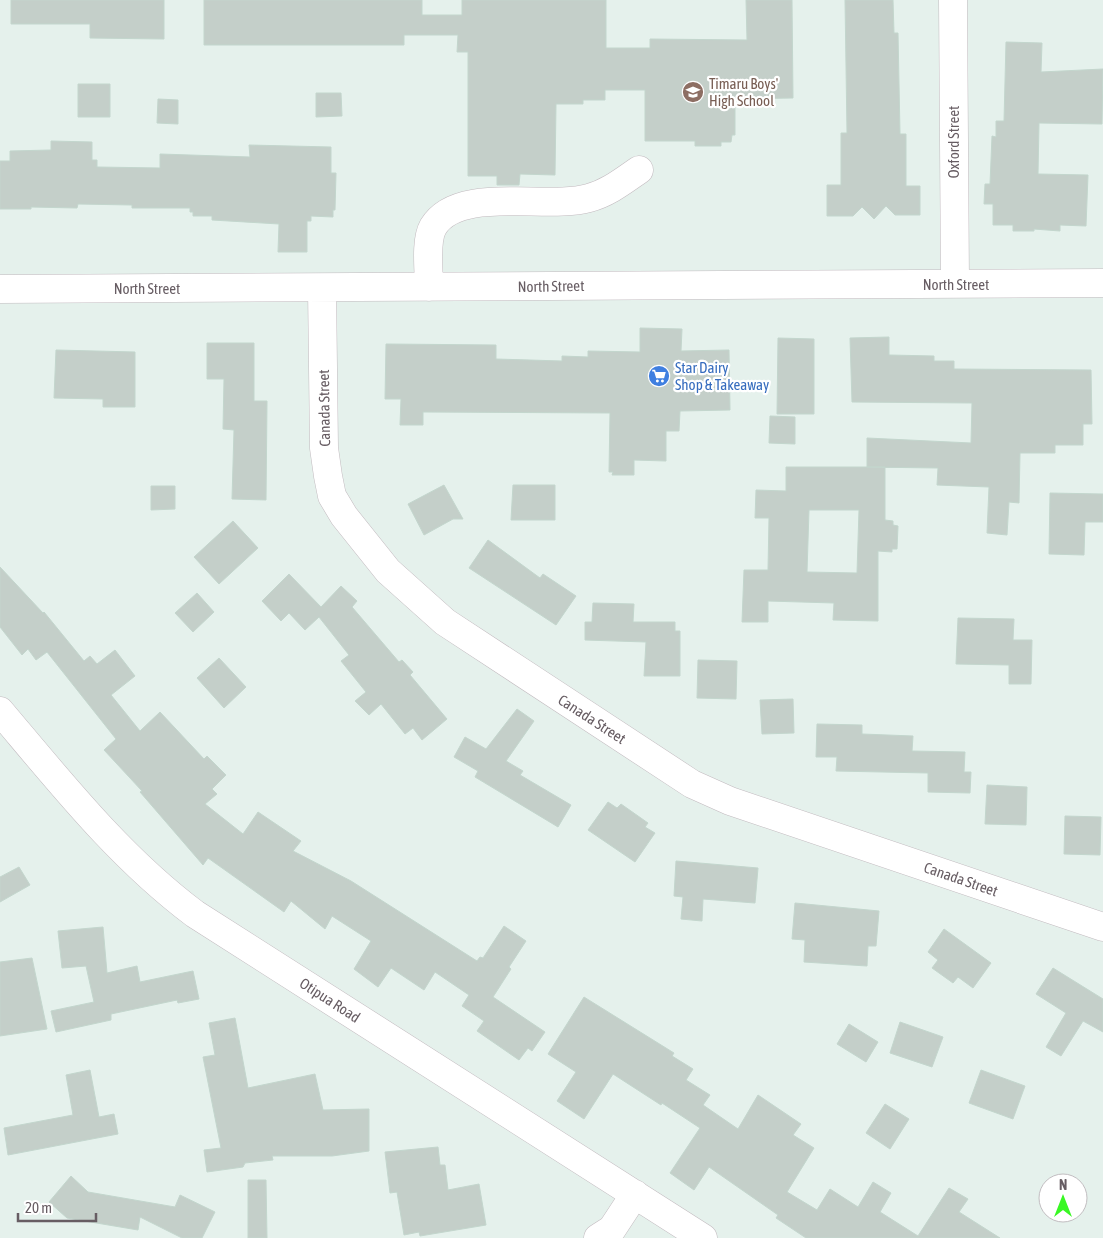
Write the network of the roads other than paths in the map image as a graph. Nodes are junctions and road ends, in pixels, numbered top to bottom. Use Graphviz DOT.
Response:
graph roads {
  1 [pos="953,0"];
  2 [pos="639,170"];
  3 [pos="1103,283"];
  4 [pos="955,284"];
  5 [pos="322,288"];
  6 [pos="429,288"];
  7 [pos="0,289"];
  8 [pos="0,710"];
  9 [pos="1103,927"];
  10 [pos="635,1194"];
  11 [pos="598,1238"];
  12 [pos="703,1238"];
  1 -- 4 [label="street, Oxford Street"];
  2 -- 6 [label="street"];
  3 -- 4 [label="street, North Street"];
  4 -- 6 [label="street, North Street"];
  5 -- 6 [label="street, North Street"];
  5 -- 7 [label="street, North Street"];
  5 -- 9 [label="street, Canada Street"];
  8 -- 10 [label="street, Otipua Road"];
  10 -- 11 [label="street"];
  10 -- 12 [label="street, Otipua Road"];
}
